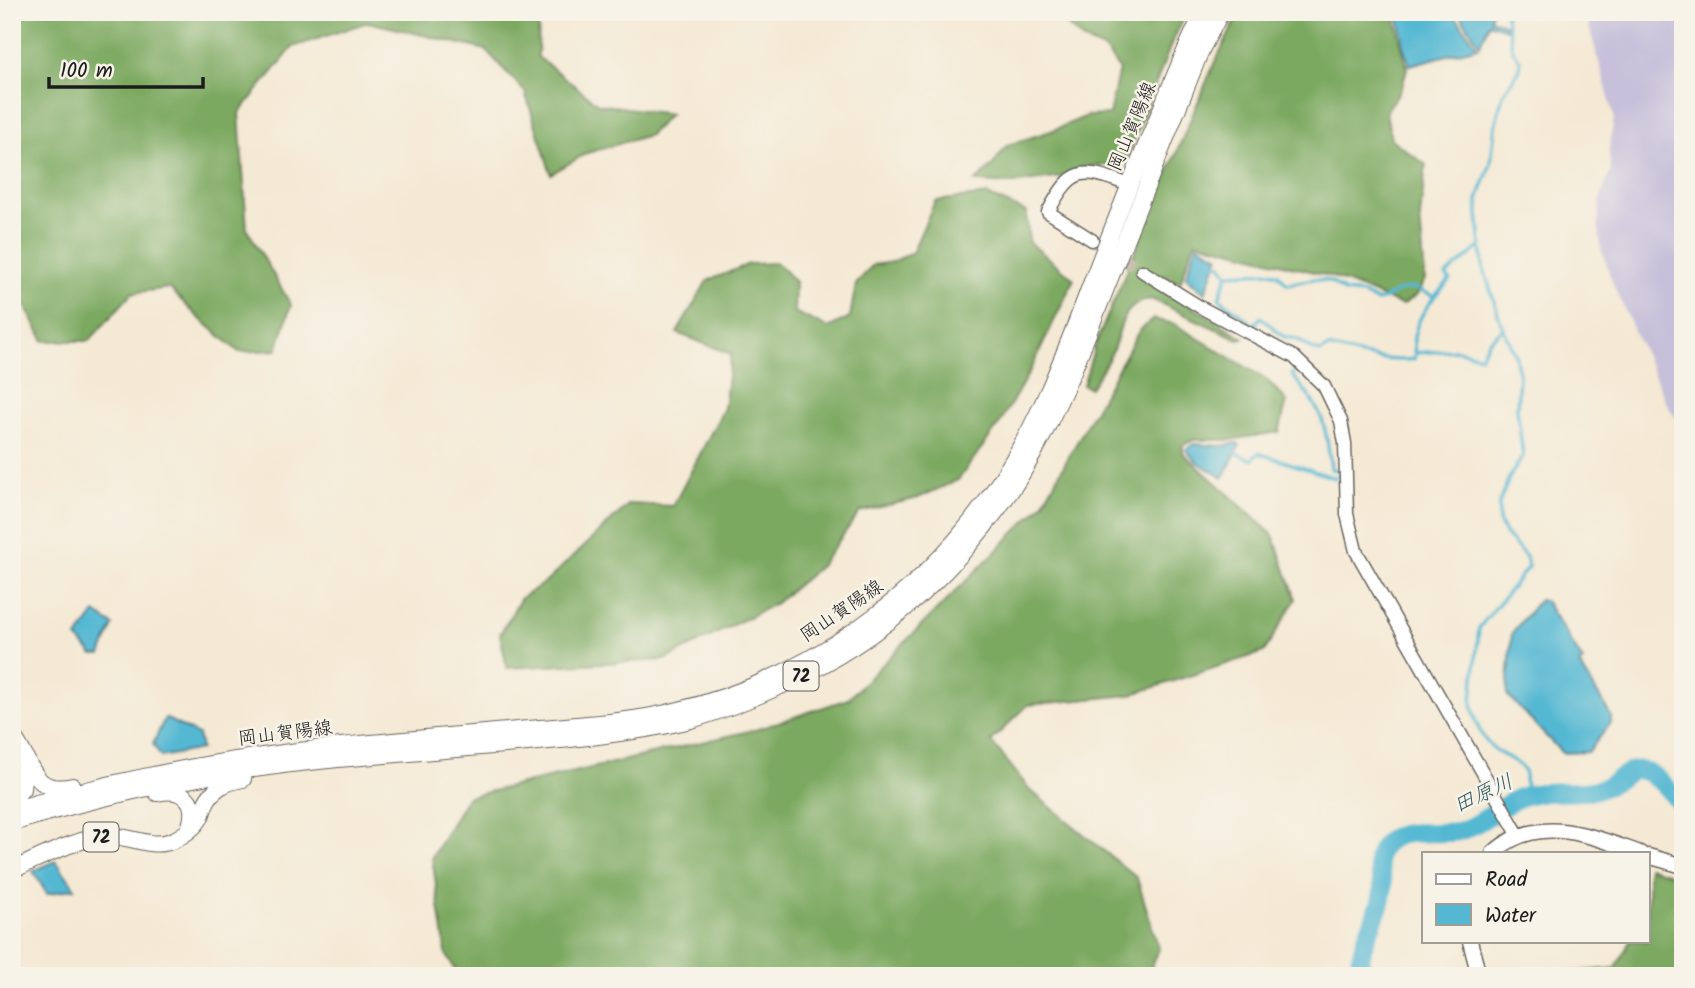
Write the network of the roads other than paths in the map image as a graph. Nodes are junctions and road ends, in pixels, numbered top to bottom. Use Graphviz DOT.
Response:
graph roads {
  1 [pos="1204,12"];
  2 [pos="1221,12"];
  3 [pos="1129,185"];
  4 [pos="1092,240"];
  5 [pos="1142,271"];
  6 [pos="12,735"];
  7 [pos="25,760"];
  8 [pos="336,760"];
  9 [pos="156,772"];
  10 [pos="12,799"];
  11 [pos="12,810"];
  12 [pos="50,811"];
  13 [pos="12,823"];
  14 [pos="190,828"];
  15 [pos="1519,836"];
  16 [pos="1494,852"];
  17 [pos="1637,852"];
  18 [pos="1650,857"];
  19 [pos="1683,866"];
  20 [pos="12,870"];
  21 [pos="1470,942"];
  22 [pos="1479,976"];
  1 -- 3 [label="main road, 岡山賀陽線 / 72"];
  2 -- 8 [label="main road, 岡山賀陽線 / 72"];
  3 -- 4 [label="street"];
  3 -- 9 [label="main road, 岡山賀陽線 / 72"];
  5 -- 15 [label="street"];
  6 -- 7 [label="main road, 岡山賀陽線 / 72"];
  7 -- 9 [label="main road, 岡山賀陽線 / 72"];
  7 -- 10 [label="main road"];
  8 -- 12 [label="main road, 岡山賀陽線 / 72"];
  8 -- 14 [label="main road, 岡山賀陽線 / 72"];
  9 -- 11 [label="main road, 岡山賀陽線 / 72"];
  12 -- 13 [label="main road, 岡山賀陽線 / 72"];
  12 -- 14 [label="main road, 岡山賀陽線 / 72"];
  14 -- 20 [label="main road, 72"];
  15 -- 16 [label="main road"];
  15 -- 17 [label="main road"];
  18 -- 19 [label="main road"];
  21 -- 22 [label="main road"];
}
